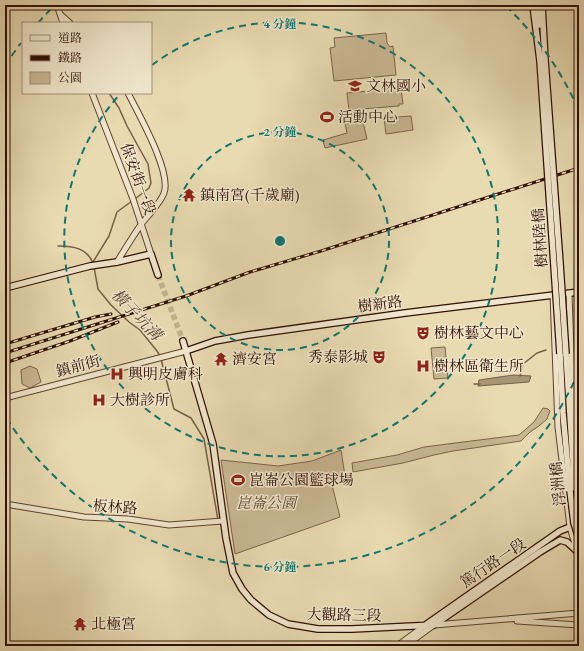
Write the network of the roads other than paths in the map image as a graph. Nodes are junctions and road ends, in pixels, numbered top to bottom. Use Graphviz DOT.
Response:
graph roads {
  1 [pos="57,5"];
  2 [pos="533,5"];
  3 [pos="538,5"];
  4 [pos="542,5"];
  5 [pos="59,12"];
  6 [pos="63,22"];
  7 [pos="69,22"];
  8 [pos="542,60"];
  9 [pos="92,94"];
  10 [pos="128,94"];
  11 [pos="141,224"];
  12 [pos="151,254"];
  13 [pos="116,262"];
  14 [pos="158,276"];
  15 [pos="5,288"];
  16 [pos="579,292"];
  17 [pos="569,294"];
  18 [pos="553,295"];
  19 [pos="183,342"];
  20 [pos="186,351"];
  21 [pos="5,398"];
  22 [pos="566,412"];
  23 [pos="559,439"];
  24 [pos="579,475"];
  25 [pos="575,491"];
  26 [pos="5,504"];
  27 [pos="223,521"];
  28 [pos="579,521"];
  29 [pos="579,526"];
  30 [pos="570,527"];
  31 [pos="579,539"];
  32 [pos="578,551"];
  33 [pos="579,558"];
  34 [pos="579,613"];
  35 [pos="557,615"];
  36 [pos="506,620"];
  37 [pos="559,624"];
  38 [pos="434,625"];
  39 [pos="579,625"];
  40 [pos="424,626"];
  41 [pos="397,646"];
  42 [pos="405,646"];
  1 -- 5 [label="street"];
  2 -- 8 [label="main road, 樹林陸橋"];
  3 -- 8 [label="main road, 樹林陸橋"];
  4 -- 8 [label="main road, 樹林陸橋"];
  5 -- 6 [label="street"];
  5 -- 7 [label="street"];
  8 -- 22 [label="main road, 樹林陸橋, bridge"];
  9 -- 11 [label="street, 保安街一段"];
  10 -- 11 [label="street"];
  11 -- 12 [label="street, 保安街一段"];
  11 -- 13 [label="street"];
  12 -- 13 [label="main road"];
  12 -- 14 [label="main road, 保安街一段"];
  13 -- 15 [label="main road"];
  16 -- 17 [label="main road, 樹新路"];
  17 -- 18 [label="main road, 樹新路"];
  17 -- 24 [label="street"];
  18 -- 20 [label="main road, 樹新路"];
  18 -- 23 [label="street"];
  19 -- 20 [label="main road"];
  20 -- 21 [label="street, 鎮前街"];
  20 -- 27 [label="main road"];
  22 -- 23 [label="street"];
  22 -- 25 [label="street"];
  22 -- 25 [label="main road, 浮洲橋"];
  23 -- 30 [label="street"];
  25 -- 28 [label="main road, 浮洲橋"];
  25 -- 31 [label="main road, 浮洲橋, bridge"];
  26 -- 27 [label="street, 板林路"];
  27 -- 40 [label="main road, 大觀路三段"];
  29 -- 30 [label="main road, 篤行路一段"];
  30 -- 32 [label="street"];
  30 -- 40 [label="main road, 篤行路一段"];
  32 -- 33 [label="street"];
  32 -- 38 [label="main road, 篤行路一段"];
  34 -- 35 [label="street, 大觀路三段"];
  35 -- 36 [label="street, 大觀路三段"];
  35 -- 37 [label="street"];
  36 -- 37 [label="street, 大觀路三段"];
  36 -- 38 [label="street, 大觀路三段"];
  37 -- 39 [label="street, 大觀路三段"];
  38 -- 40 [label="main road, 大觀路三段"];
  38 -- 42 [label="street"];
  40 -- 41 [label="street"];
}
